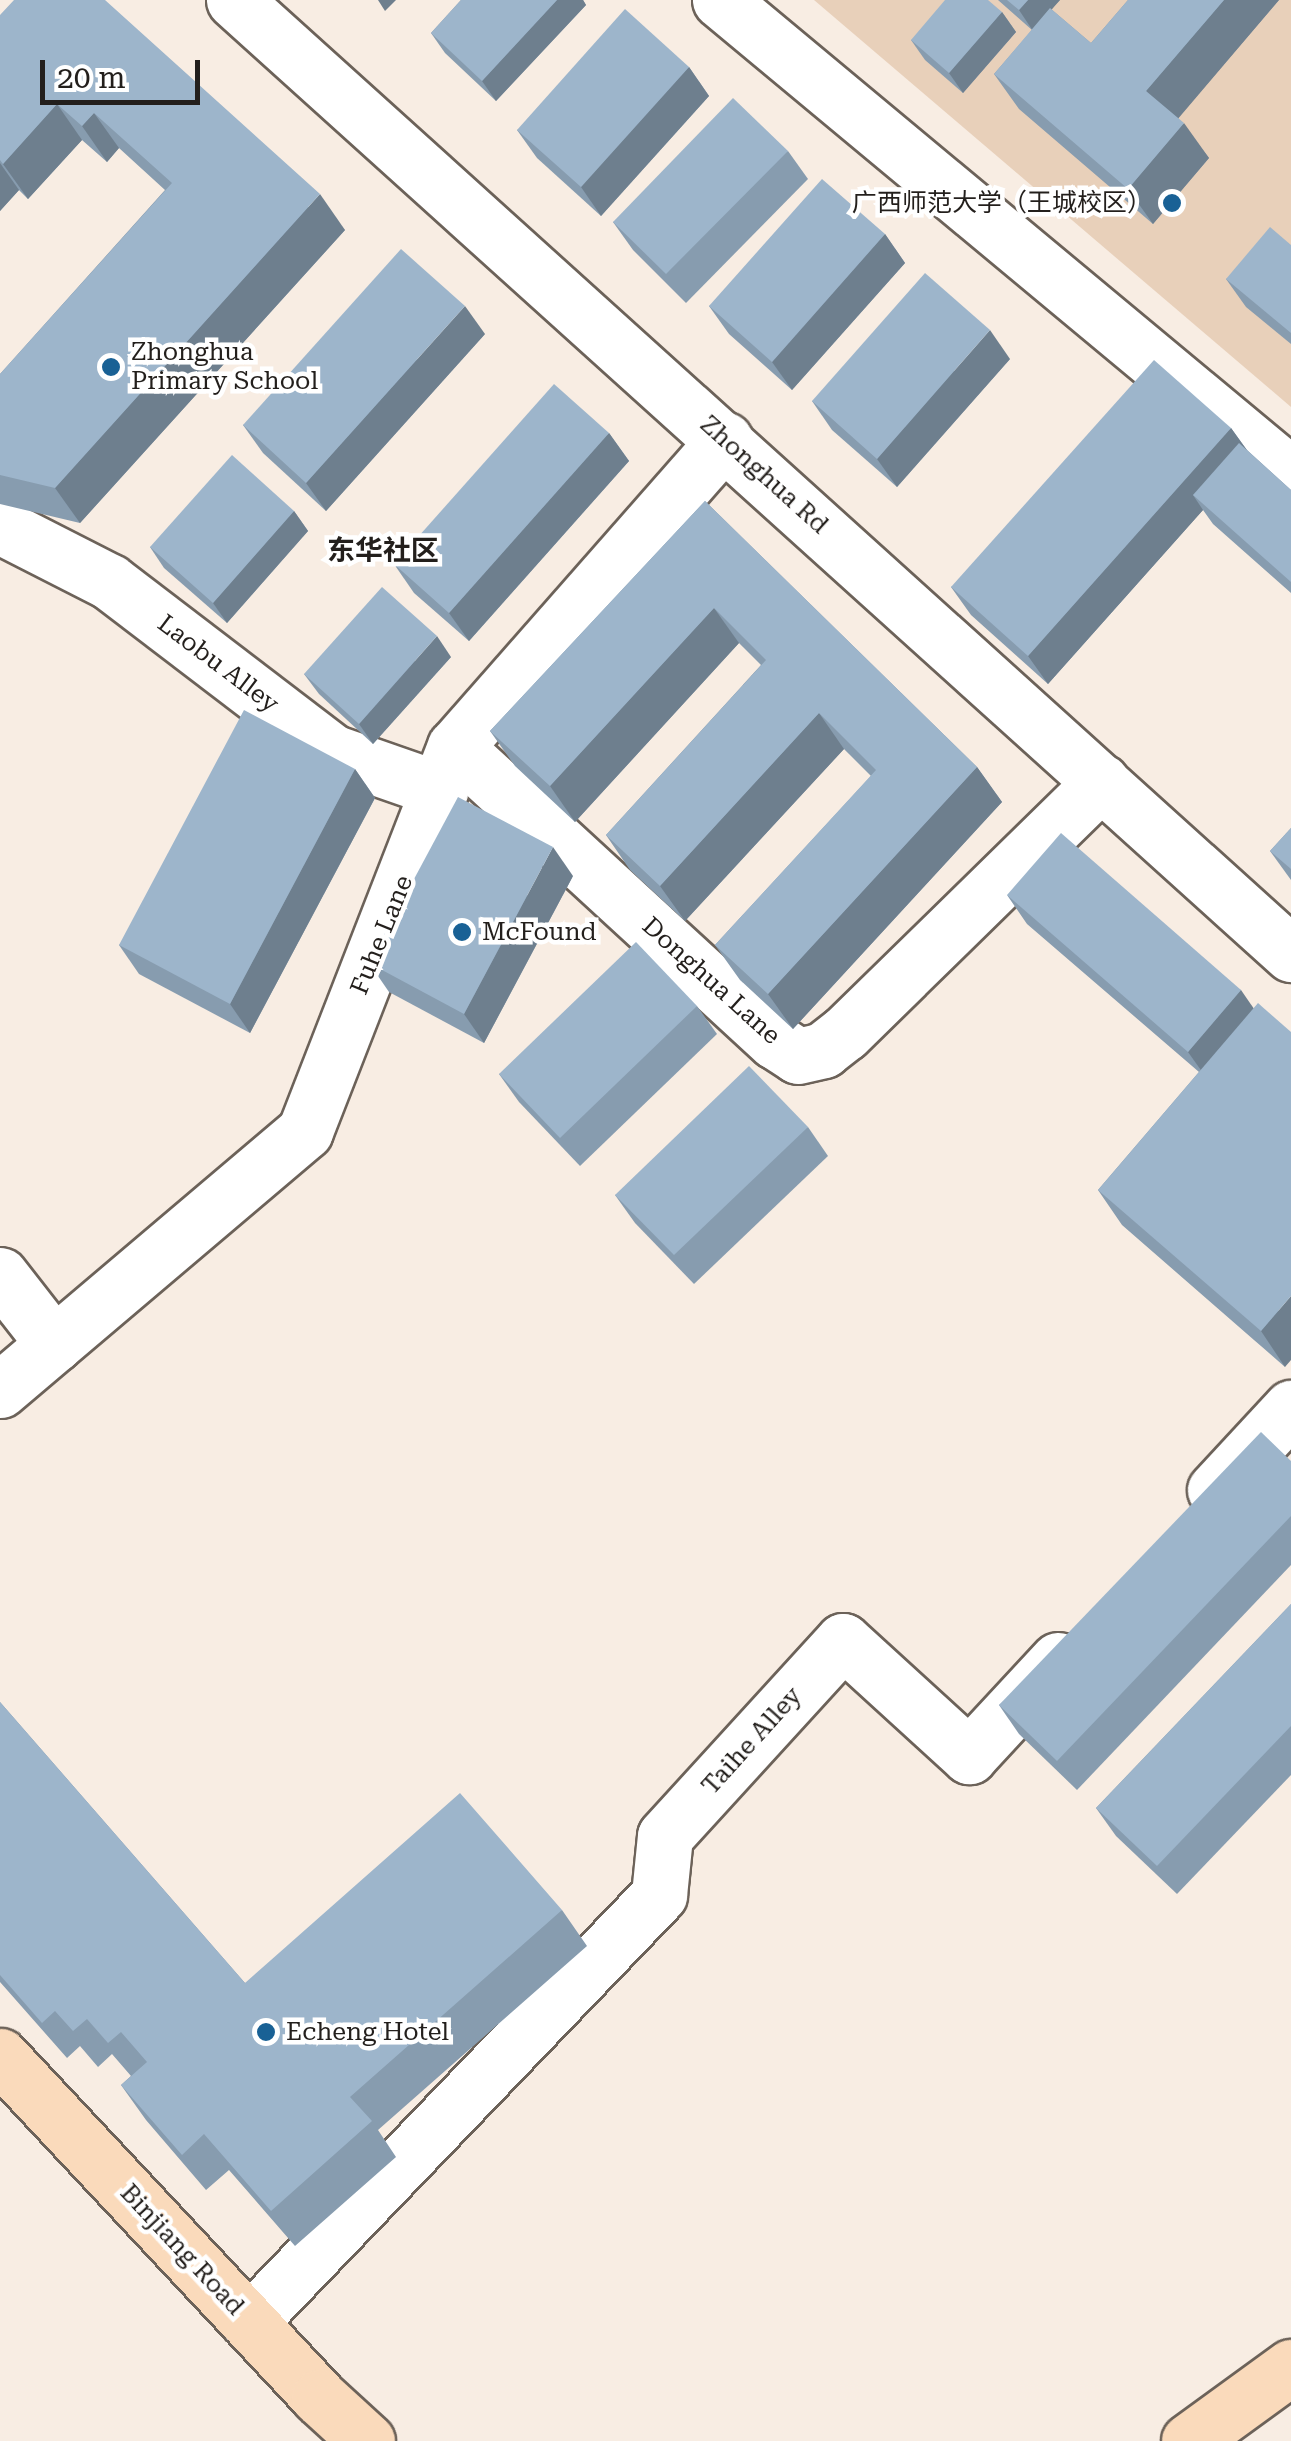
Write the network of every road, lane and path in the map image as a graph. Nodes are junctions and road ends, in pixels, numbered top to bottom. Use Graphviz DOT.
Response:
graph roads {
  1 [pos="234,0"];
  2 [pos="720,0"];
  3 [pos="725,440"];
  4 [pos="1291,475"];
  5 [pos="0,526"];
  6 [pos="448,768"];
  7 [pos="1101,782"];
  8 [pos="1291,954"];
  9 [pos="0,1275"];
  10 [pos="54,1344"];
  11 [pos="0,1390"];
  12 [pos="1291,1408"];
  13 [pos="1184,1524"];
  14 [pos="1090,1626"];
  15 [pos="0,2056"];
  16 [pos="249,2322"];
  17 [pos="1291,2367"];
  18 [pos="367,2441"];
  19 [pos="1189,2441"];
  1 -- 3 [label="street, Zhonghua Rd"];
  2 -- 4 [label="street"];
  3 -- 6 [label="street, Fuhe Lane"];
  3 -- 7 [label="street, Zhonghua Rd"];
  5 -- 6 [label="street, Laobu Alley"];
  6 -- 7 [label="street, Donghua Lane"];
  6 -- 10 [label="street, Fuhe Lane"];
  7 -- 8 [label="street, Zhonghua Rd"];
  9 -- 10 [label="street"];
  10 -- 11 [label="street, Fuhe Lane"];
  12 -- 13 [label="street"];
  14 -- 16 [label="street, Taihe Alley"];
  15 -- 16 [label="main road, Binjiang Road"];
  16 -- 18 [label="main road, Binjiang Road"];
  17 -- 19 [label="main road"];
}
